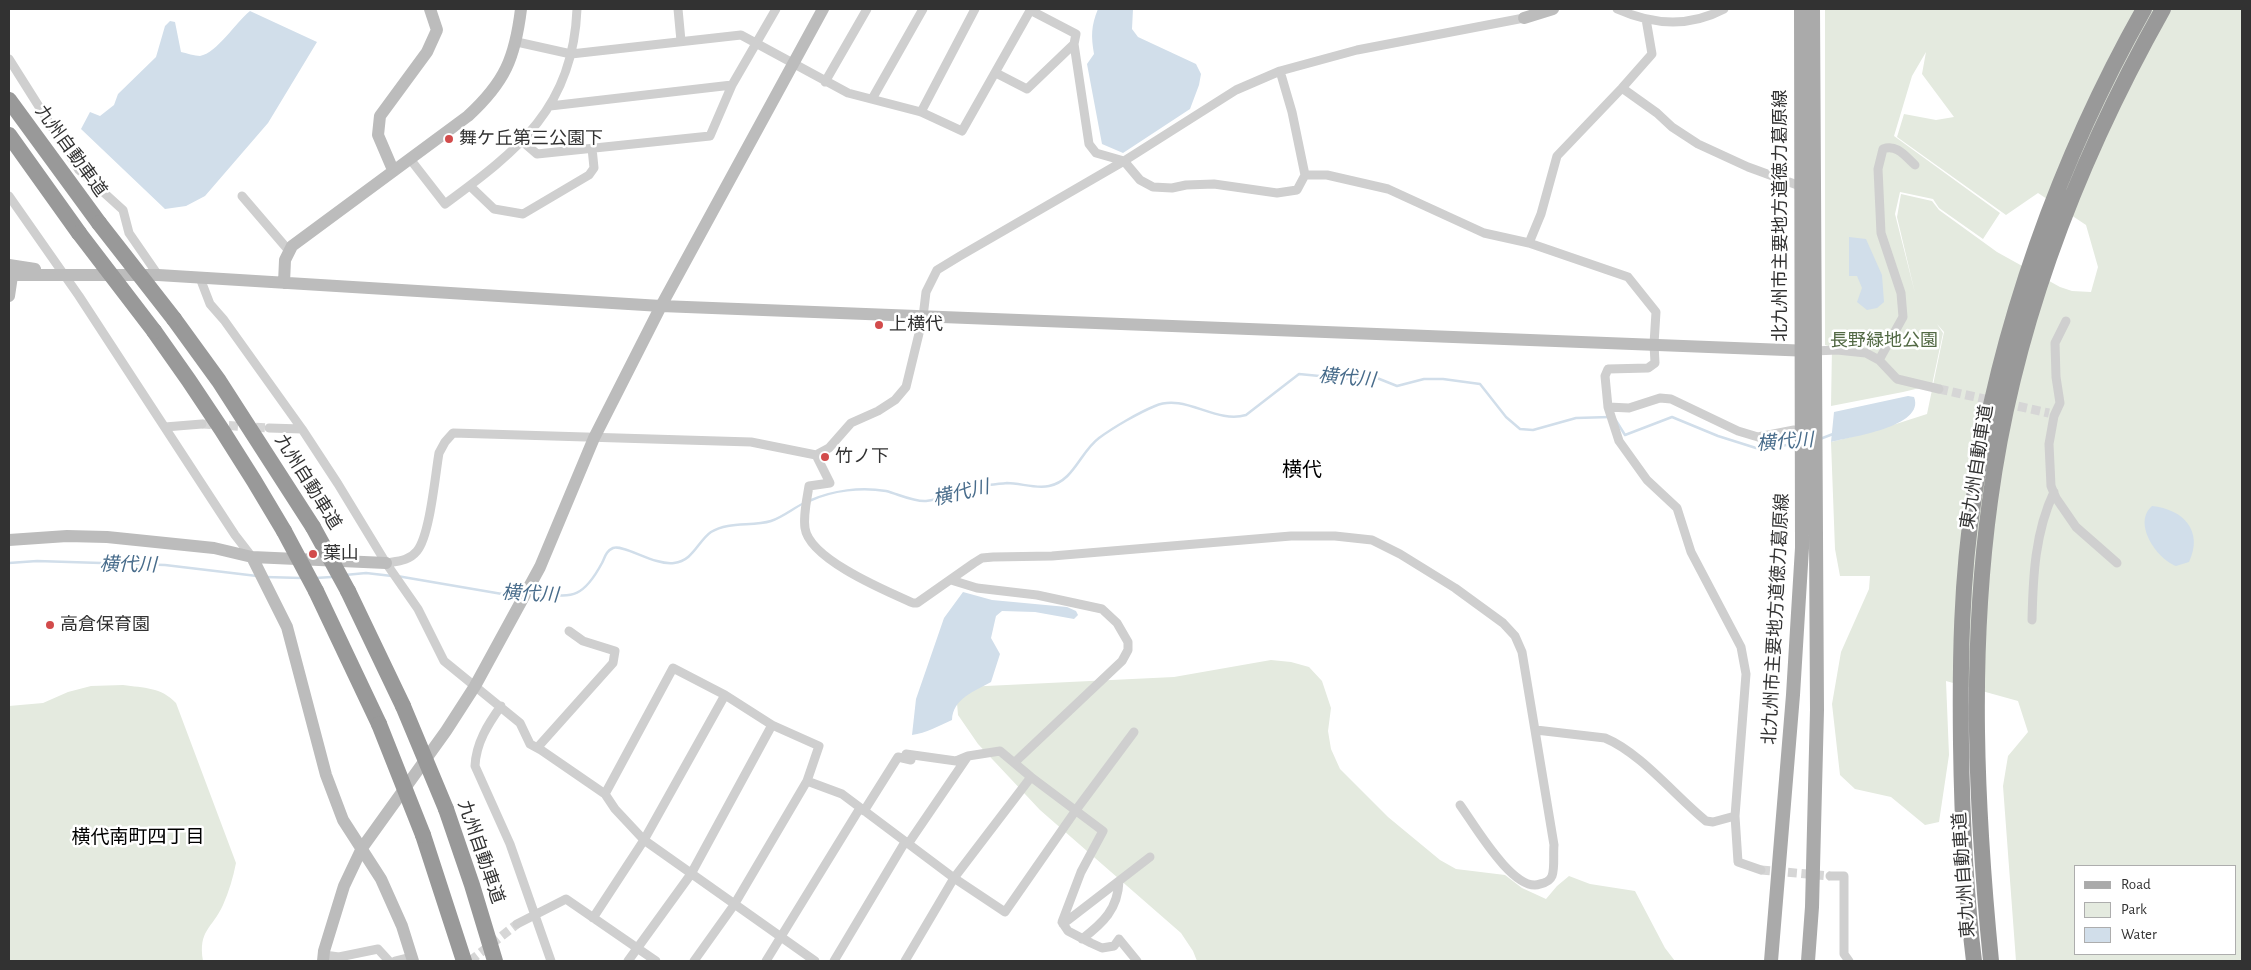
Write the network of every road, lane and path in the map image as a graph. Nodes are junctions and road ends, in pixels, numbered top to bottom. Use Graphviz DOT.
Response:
graph roads {
  1 [pos="430,9"];
  2 [pos="521,9"];
  3 [pos="577,9"];
  4 [pos="678,9"];
  5 [pos="776,9"];
  6 [pos="823,9"];
  7 [pos="867,9"];
  8 [pos="923,9"];
  9 [pos="975,9"];
  10 [pos="1031,9"];
  11 [pos="1553,9"];
  12 [pos="1617,9"];
  13 [pos="1724,9"];
  14 [pos="1800,9"];
  15 [pos="1814,9"];
  16 [pos="2144,9"];
  17 [pos="2163,9"];
  18 [pos="1524,18"];
  19 [pos="1646,19"];
  20 [pos="681,41"];
  21 [pos="517,42"];
  22 [pos="757,44"];
  23 [pos="1074,44"];
  24 [pos="571,54"];
  25 [pos="9,59"];
  26 [pos="791,64"];
  27 [pos="1280,72"];
  28 [pos="996,73"];
  29 [pos="826,82"];
  30 [pos="732,85"];
  31 [pos="1622,88"];
  32 [pos="872,99"];
  33 [pos="9,100"];
  34 [pos="550,106"];
  35 [pos="921,112"];
  36 [pos="2091,133"];
  37 [pos="9,135"];
  38 [pos="522,141"];
  39 [pos="592,148"];
  40 [pos="410,159"];
  41 [pos="1124,162"];
  42 [pos="1915,165"];
  43 [pos="393,170"];
  44 [pos="1305,175"];
  45 [pos="470,186"];
  46 [pos="1800,186"];
  47 [pos="9,196"];
  48 [pos="242,196"];
  49 [pos="1528,243"];
  50 [pos="290,252"];
  51 [pos="11,271"];
  52 [pos="62,274"];
  53 [pos="158,275"];
  54 [pos="200,278"];
  55 [pos="284,283"];
  56 [pos="9,296"];
  57 [pos="661,306"];
  58 [pos="923,317"];
  59 [pos="2066,321"];
  60 [pos="1654,344"];
  61 [pos="1807,351"];
  62 [pos="1879,360"];
  63 [pos="1939,389"];
  64 [pos="1608,407"];
  65 [pos="202,424"];
  66 [pos="165,427"];
  67 [pos="269,428"];
  68 [pos="302,429"];
  69 [pos="1794,430"];
  70 [pos="594,438"];
  71 [pos="816,455"];
  72 [pos="2054,492"];
  73 [pos="9,540"];
  74 [pos="252,557"];
  75 [pos="386,563"];
  76 [pos="2117,563"];
  77 [pos="950,580"];
  78 [pos="2032,620"];
  79 [pos="569,631"];
  80 [pos="475,686"];
  81 [pos="725,695"];
  82 [pos="501,706"];
  83 [pos="772,725"];
  84 [pos="1536,730"];
  85 [pos="1134,732"];
  86 [pos="537,748"];
  87 [pos="968,756"];
  88 [pos="1014,763"];
  89 [pos="1031,777"];
  90 [pos="807,781"];
  91 [pos="605,794"];
  92 [pos="1460,805"];
  93 [pos="862,809"];
  94 [pos="1076,810"];
  95 [pos="1735,816"];
  96 [pos="644,840"];
  97 [pos="907,843"];
  98 [pos="362,848"];
  99 [pos="1150,857"];
  100 [pos="1761,870"];
  101 [pos="691,874"];
  102 [pos="1830,876"];
  103 [pos="954,878"];
  104 [pos="1119,881"];
  105 [pos="734,905"];
  106 [pos="535,914"];
  107 [pos="593,918"];
  108 [pos="517,924"];
  109 [pos="1063,924"];
  110 [pos="782,938"];
  111 [pos="1082,939"];
  112 [pos="638,948"];
  113 [pos="323,958"];
  114 [pos="412,959"];
  115 [pos="388,961"];
  116 [pos="395,961"];
  117 [pos="464,961"];
  118 [pos="495,961"];
  119 [pos="550,961"];
  120 [pos="628,961"];
  121 [pos="656,961"];
  122 [pos="694,961"];
  123 [pos="766,961"];
  124 [pos="815,961"];
  125 [pos="834,961"];
  126 [pos="905,961"];
  127 [pos="1137,961"];
  128 [pos="1771,961"];
  129 [pos="1808,961"];
  130 [pos="1849,961"];
  131 [pos="1974,961"];
  132 [pos="1991,961"];
  1 -- 43 [label="street"];
  2 -- 21 [label="street"];
  3 -- 24 [label="street"];
  4 -- 20 [label="street"];
  5 -- 22 [label="street"];
  6 -- 26 [label="street"];
  7 -- 29 [label="street"];
  8 -- 32 [label="street"];
  9 -- 35 [label="street"];
  10 -- 23 [label="street"];
  10 -- 28 [label="street"];
  11 -- 18 [label="street"];
  12 -- 19 [label="street"];
  13 -- 19 [label="street"];
  14 -- 46 [label="main road, 北九州市主要地方道徳力葛原線"];
  15 -- 61 [label="main road, 北九州市主要地方道徳力葛原線"];
  16 -- 36 [label="highway, 東九州自動車道"];
  17 -- 36 [label="highway, 東九州自動車道"];
  18 -- 27 [label="street"];
  19 -- 31 [label="street"];
  20 -- 22 [label="street"];
  20 -- 24 [label="street"];
  21 -- 24 [label="street"];
  21 -- 40 [label="street"];
  22 -- 26 [label="street"];
  22 -- 30 [label="street"];
  23 -- 28 [label="street"];
  23 -- 41 [label="street"];
  24 -- 34 [label="street"];
  25 -- 53 [label="street"];
  26 -- 29 [label="street"];
  26 -- 57 [label="street"];
  27 -- 41 [label="street"];
  27 -- 44 [label="street"];
  28 -- 35 [label="street"];
  29 -- 32 [label="street"];
  30 -- 34 [label="street"];
  30 -- 39 [label="street"];
  31 -- 46 [label="street"];
  31 -- 49 [label="street"];
  32 -- 35 [label="street"];
  33 -- 118 [label="highway, 九州自動車道, bridge"];
  34 -- 38 [label="street"];
  36 -- 131 [label="highway, 東九州自動車道"];
  36 -- 132 [label="highway, 東九州自動車道"];
  37 -- 117 [label="highway, bridge"];
  38 -- 39 [label="street"];
  38 -- 45 [label="street"];
  39 -- 45 [label="street"];
  40 -- 43 [label="street"];
  40 -- 45 [label="street"];
  41 -- 44 [label="street"];
  41 -- 58 [label="street"];
  42 -- 62 [label="street"];
  43 -- 50 [label="street"];
  44 -- 49 [label="street"];
  46 -- 61 [label="main road, 北九州市主要地方道徳力葛原線"];
  47 -- 52 [label="street"];
  48 -- 50 [label="street"];
  49 -- 60 [label="street"];
  50 -- 55 [label="street"];
  51 -- 52 [label="street"];
  51 -- 56 [label="street"];
  52 -- 53 [label="street"];
  52 -- 66 [label="street"];
  53 -- 54 [label="street"];
  54 -- 55 [label="street"];
  54 -- 68 [label="street"];
  55 -- 57 [label="street"];
  57 -- 58 [label="street"];
  57 -- 70 [label="street"];
  58 -- 60 [label="street"];
  58 -- 71 [label="street"];
  59 -- 72 [label="street"];
  60 -- 61 [label="street"];
  60 -- 64 [label="street"];
  61 -- 62 [label="street"];
  61 -- 128 [label="main road, 北九州市主要地方道徳力葛原線"];
  61 -- 129 [label="main road, 北九州市主要地方道徳力葛原線"];
  62 -- 63 [label="street"];
  64 -- 69 [label="street"];
  64 -- 95 [label="street"];
  65 -- 66 [label="street"];
  66 -- 74 [label="street"];
  67 -- 68 [label="street"];
  68 -- 75 [label="street"];
  70 -- 71 [label="street"];
  70 -- 75 [label="street"];
  70 -- 80 [label="street"];
  71 -- 77 [label="street"];
  72 -- 76 [label="street"];
  72 -- 78 [label="street"];
  73 -- 74 [label="street"];
  74 -- 75 [label="street"];
  74 -- 98 [label="street"];
  75 -- 80 [label="street"];
  77 -- 84 [label="street"];
  77 -- 88 [label="street"];
  79 -- 86 [label="street"];
  80 -- 82 [label="street"];
  80 -- 98 [label="street"];
  81 -- 83 [label="street"];
  81 -- 91 [label="street"];
  81 -- 96 [label="street"];
  82 -- 86 [label="street"];
  82 -- 106 [label="street"];
  83 -- 90 [label="street"];
  83 -- 101 [label="street"];
  84 -- 92 [label="street"];
  84 -- 95 [label="street"];
  85 -- 94 [label="street"];
  86 -- 91 [label="street"];
  87 -- 88 [label="street"];
  87 -- 93 [label="street"];
  87 -- 97 [label="street"];
  88 -- 89 [label="street"];
  89 -- 94 [label="street"];
  89 -- 103 [label="street"];
  90 -- 93 [label="street"];
  90 -- 105 [label="street"];
  91 -- 96 [label="street"];
  93 -- 97 [label="street"];
  93 -- 110 [label="street"];
  94 -- 103 [label="street"];
  94 -- 109 [label="street"];
  95 -- 100 [label="street"];
  96 -- 101 [label="street"];
  96 -- 107 [label="street"];
  97 -- 103 [label="street"];
  97 -- 125 [label="street"];
  98 -- 113 [label="street"];
  98 -- 114 [label="street"];
  99 -- 104 [label="street"];
  101 -- 105 [label="street"];
  101 -- 112 [label="street"];
  102 -- 130 [label="street"];
  103 -- 126 [label="street"];
  104 -- 109 [label="street"];
  104 -- 111 [label="street"];
  105 -- 110 [label="street"];
  105 -- 122 [label="street"];
  106 -- 107 [label="street"];
  106 -- 108 [label="street"];
  106 -- 119 [label="street"];
  107 -- 112 [label="street"];
  109 -- 111 [label="street"];
  110 -- 123 [label="street"];
  110 -- 124 [label="street"];
  111 -- 127 [label="street"];
  112 -- 120 [label="street"];
  112 -- 121 [label="street"];
  113 -- 115 [label="street"];
  114 -- 116 [label="street"];
}
